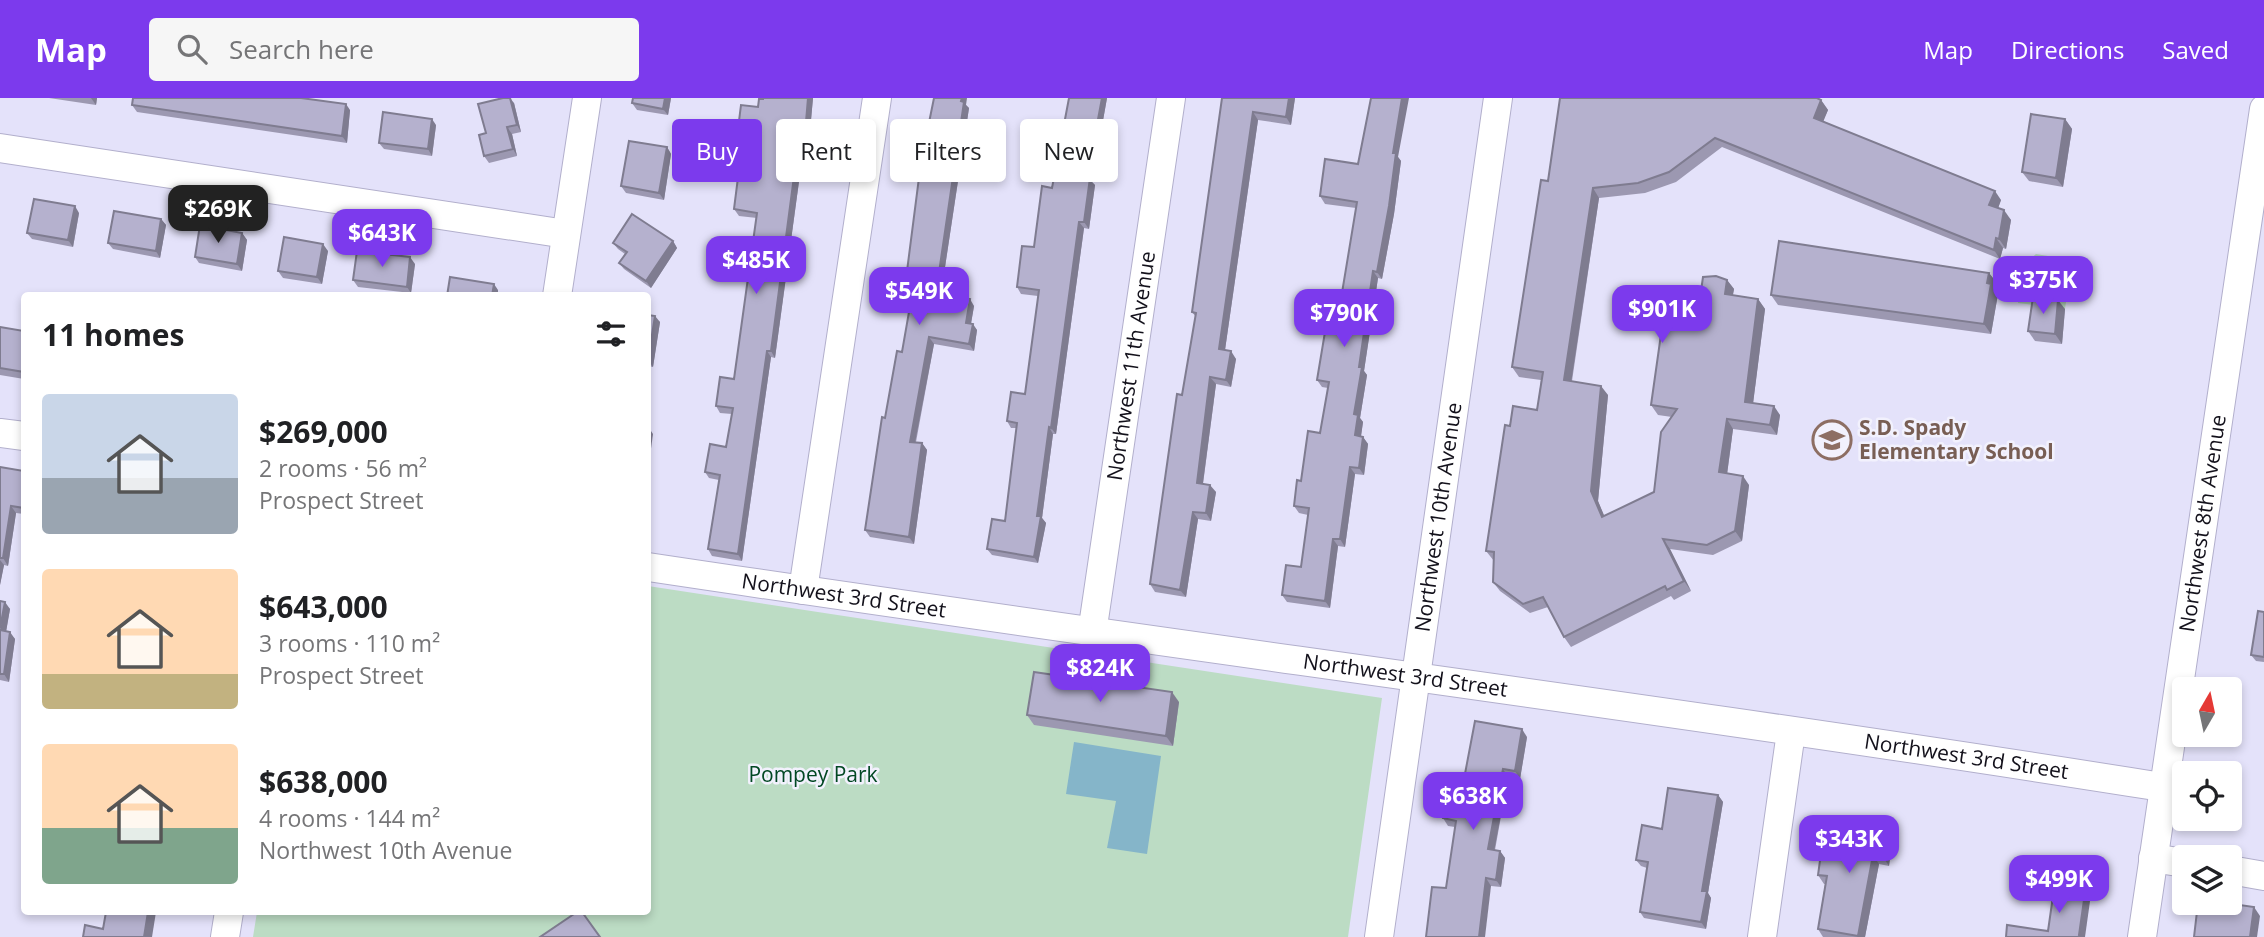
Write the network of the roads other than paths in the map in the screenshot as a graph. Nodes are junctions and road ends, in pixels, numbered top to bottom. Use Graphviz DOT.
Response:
graph roads {
  1 [pos="587,98"];
  2 [pos="877,98"];
  3 [pos="1171,98"];
  4 [pos="1498,98"];
  5 [pos="2264,109"];
  6 [pos="0,148"];
  7 [pos="566,234"];
  8 [pos="558,292"];
  9 [pos="0,433"];
  10 [pos="21,436"];
  11 [pos="651,566"];
  12 [pos="803,590"];
  13 [pos="1092,633"];
  14 [pos="1416,676"];
  15 [pos="1791,732"];
  16 [pos="2162,787"];
  17 [pos="2153,858"];
  18 [pos="2172,861"];
  19 [pos="2242,872"];
  20 [pos="2264,876"];
  21 [pos="229,915"];
  22 [pos="225,937"];
  23 [pos="1379,937"];
  24 [pos="1762,937"];
  25 [pos="2142,937"];
  1 -- 7 [label="street"];
  2 -- 12 [label="street"];
  3 -- 13 [label="street, Northwest 11th Avenue"];
  4 -- 14 [label="street, Northwest 10th Avenue"];
  5 -- 16 [label="street, Northwest 8th Avenue"];
  6 -- 7 [label="street"];
  7 -- 8 [label="street"];
  9 -- 10 [label="street"];
  11 -- 12 [label="street, Northwest 3rd Street"];
  12 -- 13 [label="street, Northwest 3rd Street"];
  13 -- 14 [label="street, Northwest 3rd Street"];
  14 -- 15 [label="street, Northwest 3rd Street"];
  14 -- 23 [label="street, Northwest 10th Avenue"];
  15 -- 16 [label="street, Northwest 3rd Street"];
  15 -- 24 [label="street"];
  16 -- 17 [label="street, Northwest 8th Avenue"];
  17 -- 18 [label="street"];
  17 -- 25 [label="street, Northwest 8th Avenue"];
  19 -- 20 [label="street"];
  21 -- 22 [label="street"];
}
